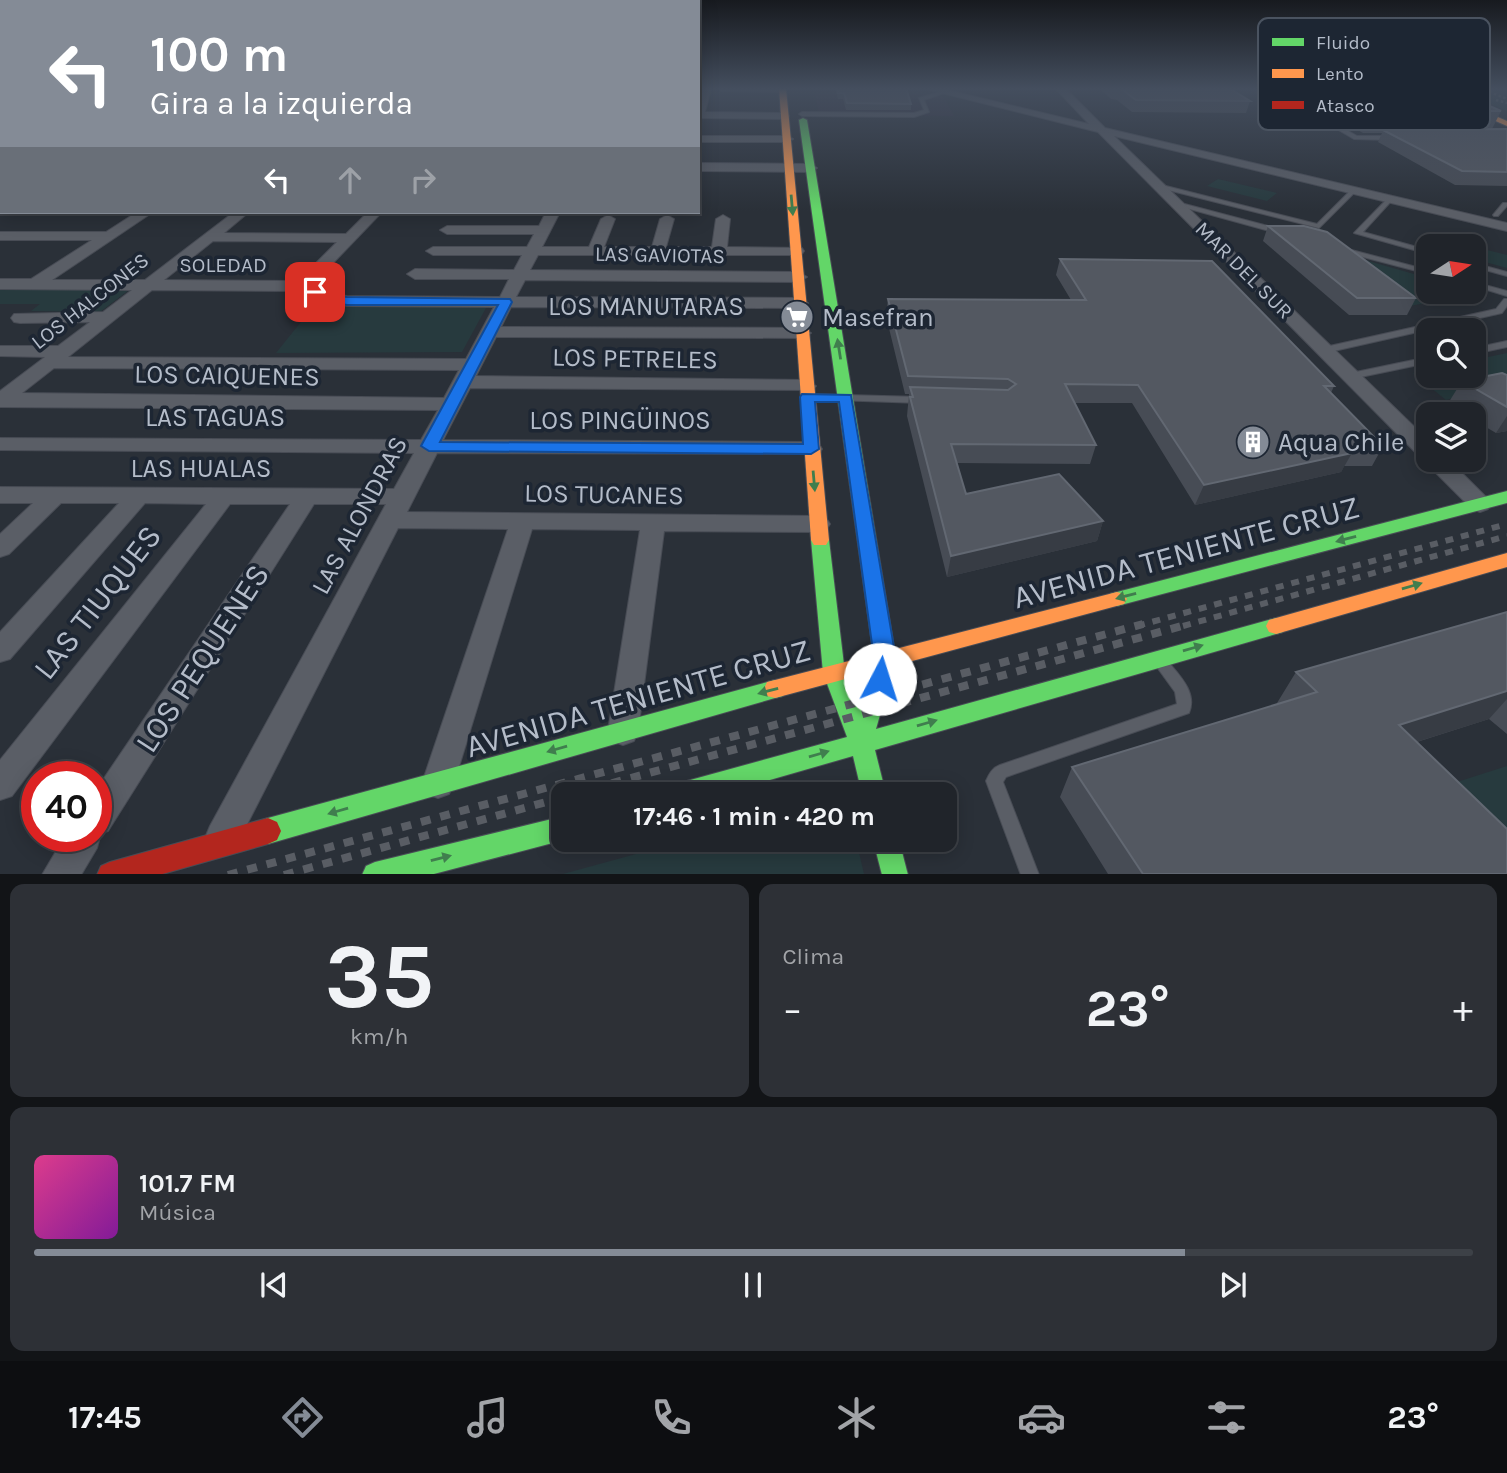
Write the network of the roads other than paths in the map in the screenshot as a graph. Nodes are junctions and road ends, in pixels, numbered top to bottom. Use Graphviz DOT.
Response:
graph roads {
  1 [pos="786,129"];
  2 [pos="805,129"];
  3 [pos="1101,129"];
  4 [pos="1109,129"];
  5 [pos="1111,129"];
  6 [pos="1342,130"];
  7 [pos="1397,138"];
  8 [pos="700,139"];
  9 [pos="787,139"];
  10 [pos="789,168"];
  11 [pos="811,168"];
  12 [pos="700,170"];
  13 [pos="1158,186"];
  14 [pos="1355,189"];
  15 [pos="1391,198"];
  16 [pos="1177,204"];
  17 [pos="1503,212"];
  18 [pos="143,214"];
  19 [pos="239,214"];
  20 [pos="373,214"];
  21 [pos="608,219"];
  22 [pos="667,219"];
  23 [pos="723,219"];
  24 [pos="1507,227"];
  25 [pos="447,230"];
  26 [pos="543,231"];
  27 [pos="1283,233"];
  28 [pos="0,236"];
  29 [pos="108,236"];
  30 [pos="209,237"];
  31 [pos="349,238"];
  32 [pos="1336,247"];
  33 [pos="595,250"];
  34 [pos="658,250"];
  35 [pos="1416,250"];
  36 [pos="433,251"];
  37 [pos="719,251"];
  38 [pos="797,251"];
  39 [pos="1486,268"];
  40 [pos="1416,269"];
  41 [pos="415,274"];
  42 [pos="1507,274"];
  43 [pos="520,275"];
  44 [pos="799,277"];
  45 [pos="0,284"];
  46 [pos="33,285"];
  47 [pos="146,285"];
  48 [pos="302,286"];
  49 [pos="1486,288"];
  50 [pos="1507,294"];
  51 [pos="1507,301"];
  52 [pos="506,302"];
  53 [pos="800,303"];
  54 [pos="106,317"];
  55 [pos="20,318"];
  56 [pos="489,332"];
  57 [pos="802,333"];
  58 [pos="1507,344"];
  59 [pos="1486,348"];
  60 [pos="1325,350"];
  61 [pos="0,351"];
  62 [pos="57,357"];
  63 [pos="1416,362"];
  64 [pos="468,373"];
  65 [pos="1351,376"];
  66 [pos="807,392"];
  67 [pos="5,394"];
  68 [pos="846,398"];
  69 [pos="928,400"];
  70 [pos="452,404"];
  71 [pos="1416,440"];
  72 [pos="0,444"];
  73 [pos="429,446"];
  74 [pos="811,449"];
  75 [pos="1448,472"];
  76 [pos="0,495"];
  77 [pos="54,496"];
  78 [pos="139,496"];
  79 [pos="224,496"];
  80 [pos="307,497"];
  81 [pos="402,497"];
  82 [pos="1507,497"];
  83 [pos="1480,504"];
  84 [pos="390,520"];
  85 [pos="522,522"];
  86 [pos="653,523"];
  87 [pos="818,524"];
  88 [pos="0,548"];
  89 [pos="1507,560"];
  90 [pos="0,651"];
  91 [pos="1157,658"];
  92 [pos="885,659"];
  93 [pos="834,673"];
  94 [pos="623,731"];
  95 [pos="861,742"];
  96 [pos="724,782"];
  97 [pos="871,782"];
  98 [pos="438,783"];
  99 [pos="0,785"];
  100 [pos="112,795"];
  101 [pos="551,831"];
  102 [pos="218,845"];
  103 [pos="74,852"];
  104 [pos="889,852"];
  105 [pos="60,874"];
  106 [pos="110,874"];
  107 [pos="375,874"];
  108 [pos="895,874"];
  109 [pos="1030,874"];
  1 -- 9 [label="street"];
  2 -- 11 [label="street"];
  3 -- 13 [label="street, MAR DEL SUR"];
  4 -- 14 [label="street"];
  5 -- 17 [label="street"];
  6 -- 7 [label="lane"];
  8 -- 9 [label="street"];
  9 -- 10 [label="street"];
  10 -- 11 [label="street"];
  10 -- 12 [label="street"];
  10 -- 38 [label="street, one-way"];
  68 -- 11 [label="street, one-way"];
  13 -- 14 [label="lane"];
  13 -- 16 [label="street, MAR DEL SUR"];
  14 -- 15 [label="street"];
  15 -- 24 [label="street"];
  15 -- 35 [label="lane"];
  16 -- 27 [label="lane"];
  16 -- 60 [label="street, MAR DEL SUR"];
  18 -- 29 [label="street"];
  19 -- 30 [label="street, LOS HALCONES"];
  20 -- 31 [label="street"];
  21 -- 33 [label="street"];
  22 -- 34 [label="street"];
  23 -- 37 [label="street"];
  25 -- 26 [label="street"];
  26 -- 33 [label="street"];
  26 -- 36 [label="street"];
  26 -- 43 [label="street, LAS ALONDRAS"];
  28 -- 29 [label="street"];
  29 -- 46 [label="street"];
  30 -- 31 [label="street"];
  30 -- 47 [label="street, LOS HALCONES"];
  31 -- 48 [label="street"];
  32 -- 40 [label="lane"];
  33 -- 34 [label="street"];
  34 -- 37 [label="street"];
  37 -- 38 [label="street"];
  38 -- 44 [label="street"];
  39 -- 42 [label="lane"];
  41 -- 43 [label="street, LAS GAVIOTAS"];
  43 -- 44 [label="street, LAS GAVIOTAS"];
  43 -- 52 [label="street, LAS ALONDRAS"];
  44 -- 53 [label="street"];
  45 -- 46 [label="street, SOLEDAD"];
  46 -- 47 [label="street, SOLEDAD"];
  47 -- 48 [label="street, SOLEDAD"];
  47 -- 54 [label="street, LOS HALCONES"];
  48 -- 52 [label="street, SOLEDAD"];
  49 -- 50 [label="lane"];
  51 -- 60 [label="lane"];
  52 -- 53 [label="street, SOLEDAD"];
  52 -- 56 [label="street, LAS ALONDRAS"];
  53 -- 57 [label="street"];
  54 -- 55 [label="street"];
  54 -- 62 [label="street, LOS HALCONES"];
  56 -- 57 [label="street, LOS MANUTARAS"];
  56 -- 64 [label="street, LAS ALONDRAS"];
  57 -- 66 [label="street"];
  58 -- 59 [label="lane"];
  60 -- 65 [label="street, MAR DEL SUR"];
  61 -- 62 [label="street, LOS PETRELES"];
  62 -- 64 [label="street, LOS PETRELES"];
  62 -- 67 [label="street, LOS HALCONES"];
  63 -- 65 [label="lane"];
  64 -- 66 [label="street, LOS PETRELES"];
  64 -- 70 [label="street, LAS ALONDRAS"];
  65 -- 71 [label="street, MAR DEL SUR"];
  66 -- 68 [label="lane"];
  66 -- 74 [label="street"];
  67 -- 70 [label="street, LOS CAIQUENES"];
  68 -- 69 [label="lane"];
  68 -- 92 [label="street"];
  70 -- 73 [label="street, LAS ALONDRAS"];
  72 -- 73 [label="street, LAS TAGUAS"];
  73 -- 74 [label="street, LOS PINGÜINOS"];
  73 -- 81 [label="street, LAS ALONDRAS"];
  74 -- 87 [label="street, one-way"];
  75 -- 83 [label="street"];
  76 -- 77 [label="street, LAS HUALAS"];
  77 -- 78 [label="street, LAS HUALAS"];
  77 -- 88 [label="street"];
  78 -- 79 [label="street, LAS HUALAS"];
  78 -- 90 [label="street"];
  79 -- 80 [label="street, LAS HUALAS"];
  79 -- 99 [label="street, LAS TIUQUES"];
  80 -- 81 [label="street, LAS HUALAS"];
  80 -- 100 [label="street, LOS PEQUENES"];
  81 -- 84 [label="street, LAS ALONDRAS"];
  82 -- 83 [label="street, AVENIDA TENIENTE CRUZ"];
  83 -- 92 [label="street, AVENIDA TENIENTE CRUZ, one-way"];
  84 -- 85 [label="street, LOS TUCANES"];
  84 -- 102 [label="street, LAS ALONDRAS"];
  85 -- 86 [label="street, LOS TUCANES"];
  85 -- 98 [label="street"];
  86 -- 87 [label="street, LOS TUCANES"];
  86 -- 94 [label="street"];
  87 -- 93 [label="street"];
  91 -- 89 [label="street, one-way"];
  95 -- 91 [label="street, one-way"];
  91 -- 109 [label="lane"];
  92 -- 93 [label="street, AVENIDA TENIENTE CRUZ"];
  92 -- 95 [label="street"];
  93 -- 94 [label="street, AVENIDA TENIENTE CRUZ, one-way"];
  93 -- 95 [label="street"];
  94 -- 98 [label="street, AVENIDA TENIENTE CRUZ, one-way"];
  96 -- 95 [label="street, one-way"];
  95 -- 97 [label="street"];
  98 -- 102 [label="street, AVENIDA TENIENTE CRUZ, one-way"];
  107 -- 101 [label="street, one-way"];
  102 -- 106 [label="street, AVENIDA TENIENTE CRUZ"];
  103 -- 105 [label="street"];
  104 -- 108 [label="street"];
}
